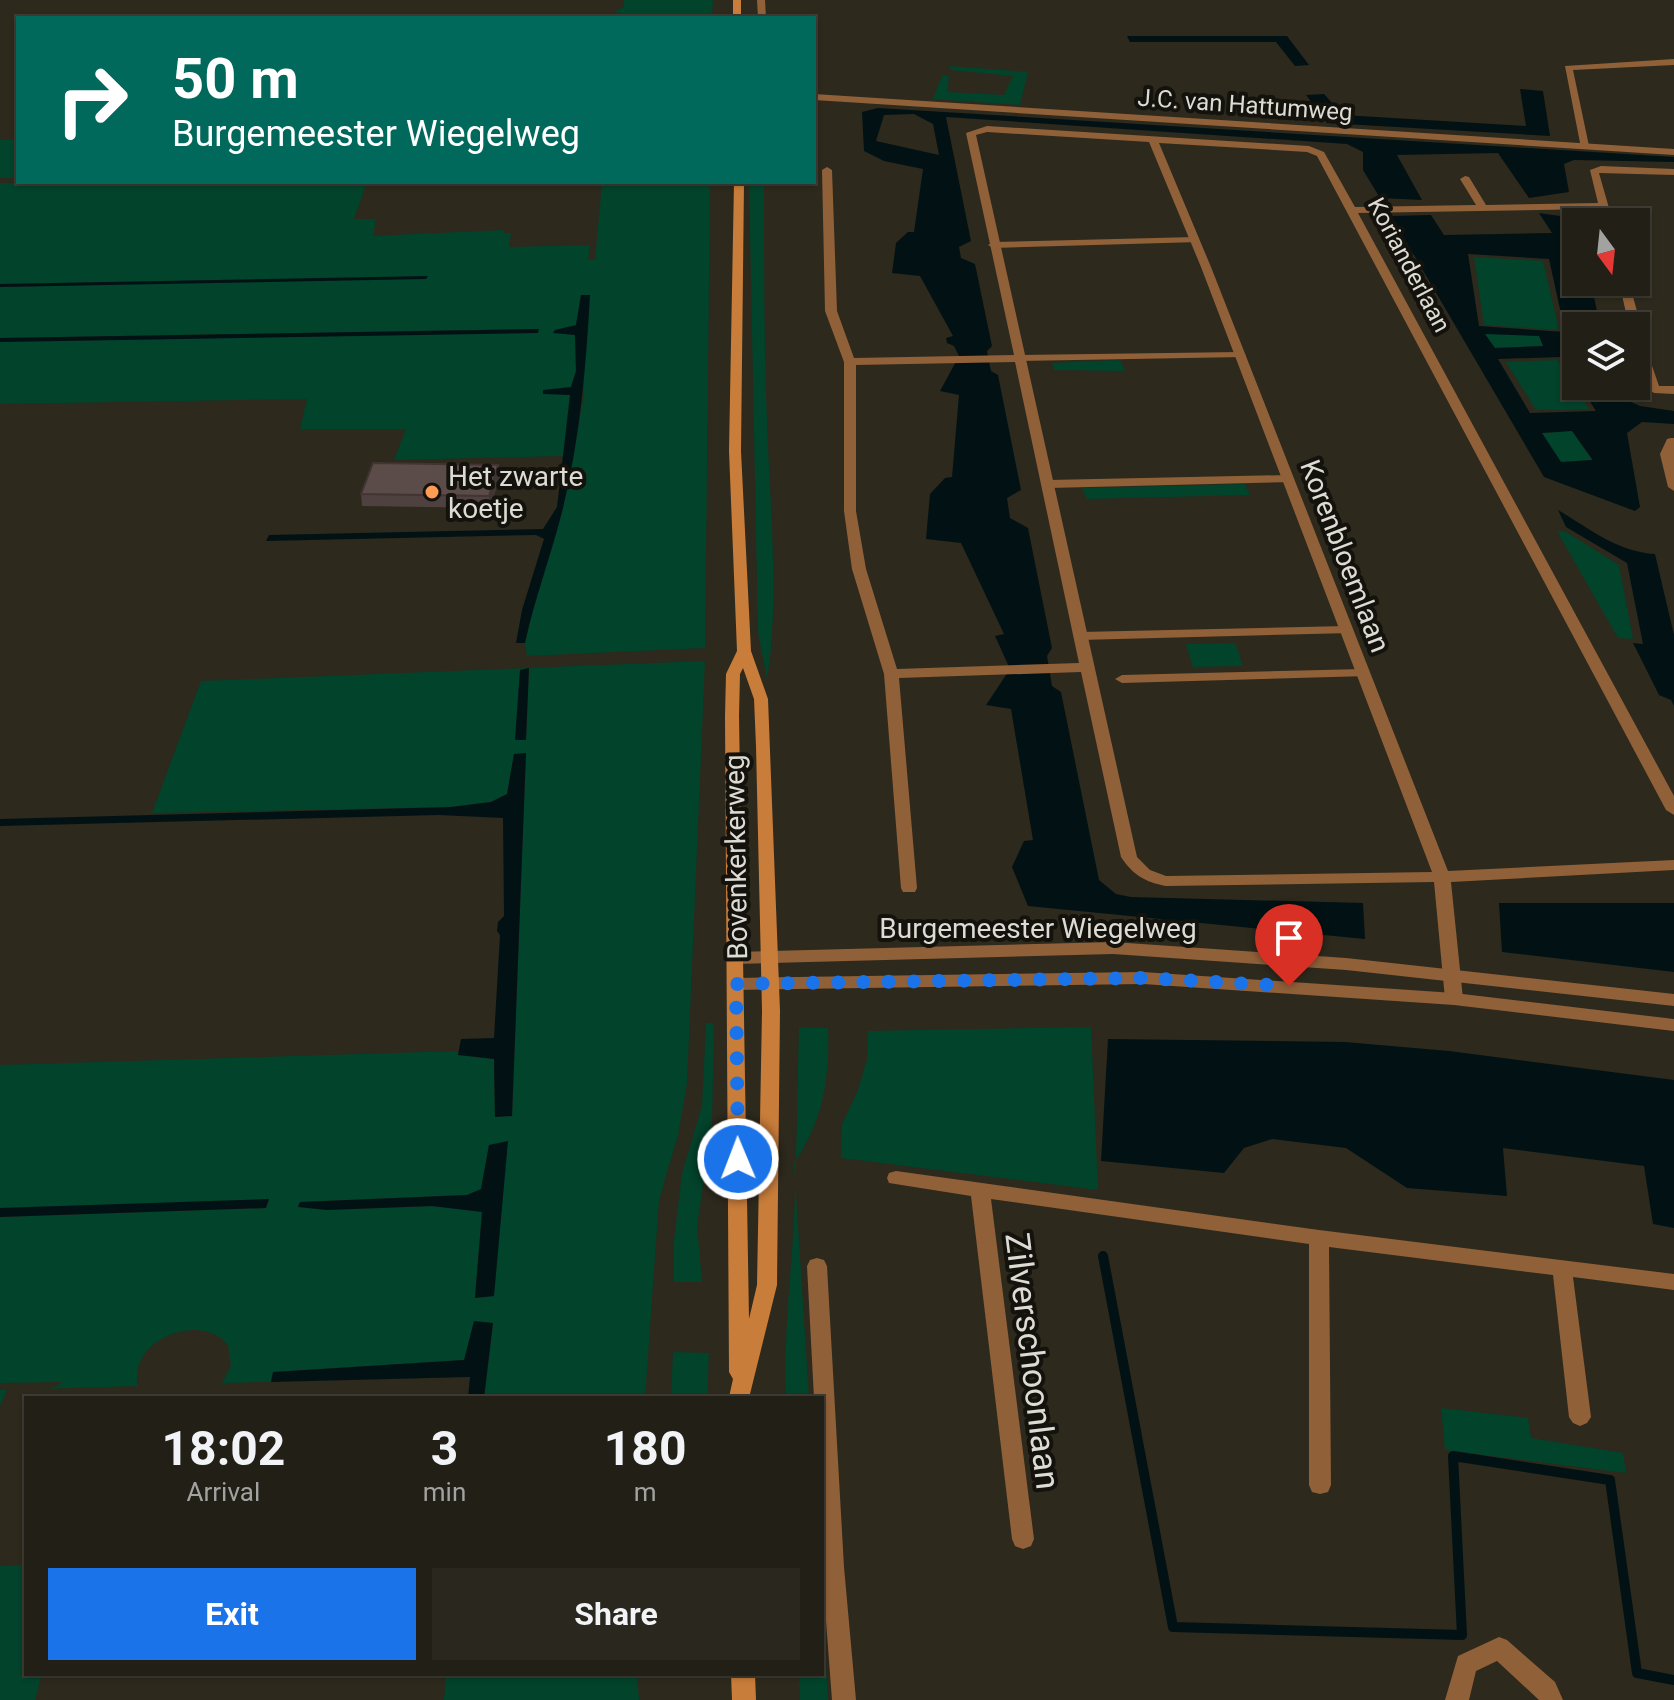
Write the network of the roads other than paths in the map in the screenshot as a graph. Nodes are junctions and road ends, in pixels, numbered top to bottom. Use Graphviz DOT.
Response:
graph roads {
  1 [pos="1674,62"];
  2 [pos="816,97"];
  3 [pos="1153,140"];
  4 [pos="1584,146"];
  5 [pos="1674,152"];
  6 [pos="827,170"];
  7 [pos="1674,172"];
  8 [pos="1465,179"];
  9 [pos="739,184"];
  10 [pos="1604,206"];
  11 [pos="1483,208"];
  12 [pos="1353,210"];
  13 [pos="1195,240"];
  14 [pos="993,245"];
  15 [pos="1240,355"];
  16 [pos="1019,358"];
  17 [pos="850,362"];
  18 [pos="1650,376"];
  19 [pos="1674,390"];
  20 [pos="1674,442"];
  21 [pos="1288,479"];
  22 [pos="1049,484"];
  23 [pos="1674,487"];
  24 [pos="1346,630"];
  25 [pos="1080,636"];
  26 [pos="744,651"];
  27 [pos="1088,667"];
  28 [pos="1363,673"];
  29 [pos="891,674"];
  30 [pos="1122,679"];
  31 [pos="1674,810"];
  32 [pos="1674,865"];
  33 [pos="1442,877"];
  34 [pos="909,888"];
  35 [pos="1139,949"];
  36 [pos="767,957"];
  37 [pos="735,958"];
  38 [pos="1346,964"];
  39 [pos="1450,975"];
  40 [pos="1143,978"];
  41 [pos="736,984"];
  42 [pos="769,984"];
  43 [pos="1348,989"];
  44 [pos="1454,999"];
  45 [pos="1674,1000"];
  46 [pos="1674,1025"];
  47 [pos="896,1178"];
  48 [pos="980,1190"];
  49 [pos="1319,1238"];
  50 [pos="817,1266"];
  51 [pos="1562,1268"];
  52 [pos="1674,1282"];
  53 [pos="739,1396"];
  54 [pos="739,1396"];
  55 [pos="824,1396"];
  56 [pos="824,1398"];
  57 [pos="1580,1417"];
  58 [pos="1320,1485"];
  59 [pos="1023,1539"];
  60 [pos="743,1676"];
  61 [pos="744,1700"];
  62 [pos="844,1700"];
  63 [pos="1457,1700"];
  64 [pos="1551,1700"];
  1 -- 4 [label="street"];
  2 -- 4 [label="street, J.C. van Hattumweg"];
  3 -- 12 [label="street, Korianderlaan"];
  3 -- 13 [label="street, Korenbloemlaan"];
  3 -- 14 [label="street, Korianderlaan"];
  4 -- 5 [label="street, J.C. van Hattumweg"];
  6 -- 17 [label="street"];
  7 -- 10 [label="street"];
  8 -- 11 [label="street"];
  9 -- 26 [label="main road, Bovenkerkerweg"];
  10 -- 11 [label="street"];
  11 -- 12 [label="street"];
  12 -- 31 [label="street, Korianderlaan"];
  13 -- 14 [label="street"];
  13 -- 15 [label="street, Korenbloemlaan"];
  14 -- 16 [label="street, Korianderlaan"];
  15 -- 16 [label="street"];
  15 -- 21 [label="street, Korenbloemlaan"];
  16 -- 17 [label="street"];
  16 -- 22 [label="street, Korianderlaan"];
  17 -- 29 [label="street"];
  18 -- 19 [label="street"];
  20 -- 23 [label="street"];
  21 -- 22 [label="street"];
  21 -- 24 [label="street, Korenbloemlaan"];
  22 -- 25 [label="street, Korianderlaan"];
  24 -- 25 [label="street"];
  24 -- 28 [label="street, Korenbloemlaan"];
  25 -- 27 [label="street, Korianderlaan"];
  26 -- 36 [label="main road, Bovenkerkerweg"];
  26 -- 37 [label="main road, Bovenkerkerweg"];
  27 -- 29 [label="street"];
  27 -- 33 [label="street, Korianderlaan"];
  28 -- 30 [label="street"];
  28 -- 33 [label="street, Korenbloemlaan"];
  29 -- 34 [label="street"];
  32 -- 33 [label="street, Korianderlaan"];
  33 -- 39 [label="street, Korenbloemlaan"];
  35 -- 36 [label="street, Burgemeester Wiegelweg"];
  35 -- 38 [label="street, Burgemeester Wiegelweg"];
  35 -- 40 [label="street"];
  36 -- 37 [label="street, Burgemeester Wiegelweg"];
  36 -- 42 [label="main road, Bovenkerkerweg"];
  37 -- 41 [label="main road, Bovenkerkerweg"];
  38 -- 39 [label="street, Burgemeester Wiegelweg"];
  38 -- 43 [label="street"];
  39 -- 44 [label="street, Korenbloemlaan"];
  39 -- 45 [label="street, Burgemeester Wiegelweg"];
  40 -- 42 [label="street, Burgemeester Wiegelweg"];
  40 -- 43 [label="street, Burgemeester Wiegelweg"];
  41 -- 42 [label="street, Burgemeester Wiegelweg"];
  41 -- 54 [label="main road, Bovenkerkerweg"];
  42 -- 53 [label="main road, Bovenkerkerweg"];
  43 -- 44 [label="street, Burgemeester Wiegelweg"];
  44 -- 46 [label="street, Burgemeester Wiegelweg"];
  47 -- 48 [label="street, Zilverschoonlaan"];
  48 -- 49 [label="street, Zilverschoonlaan"];
  48 -- 59 [label="street, Zilverschoonlaan"];
  49 -- 51 [label="street, Zilverschoonlaan"];
  49 -- 58 [label="street"];
  50 -- 55 [label="street"];
  51 -- 52 [label="street, Zilverschoonlaan"];
  51 -- 57 [label="street"];
  56 -- 62 [label="street"];
  60 -- 61 [label="main road"];
  63 -- 64 [label="street"];
}
